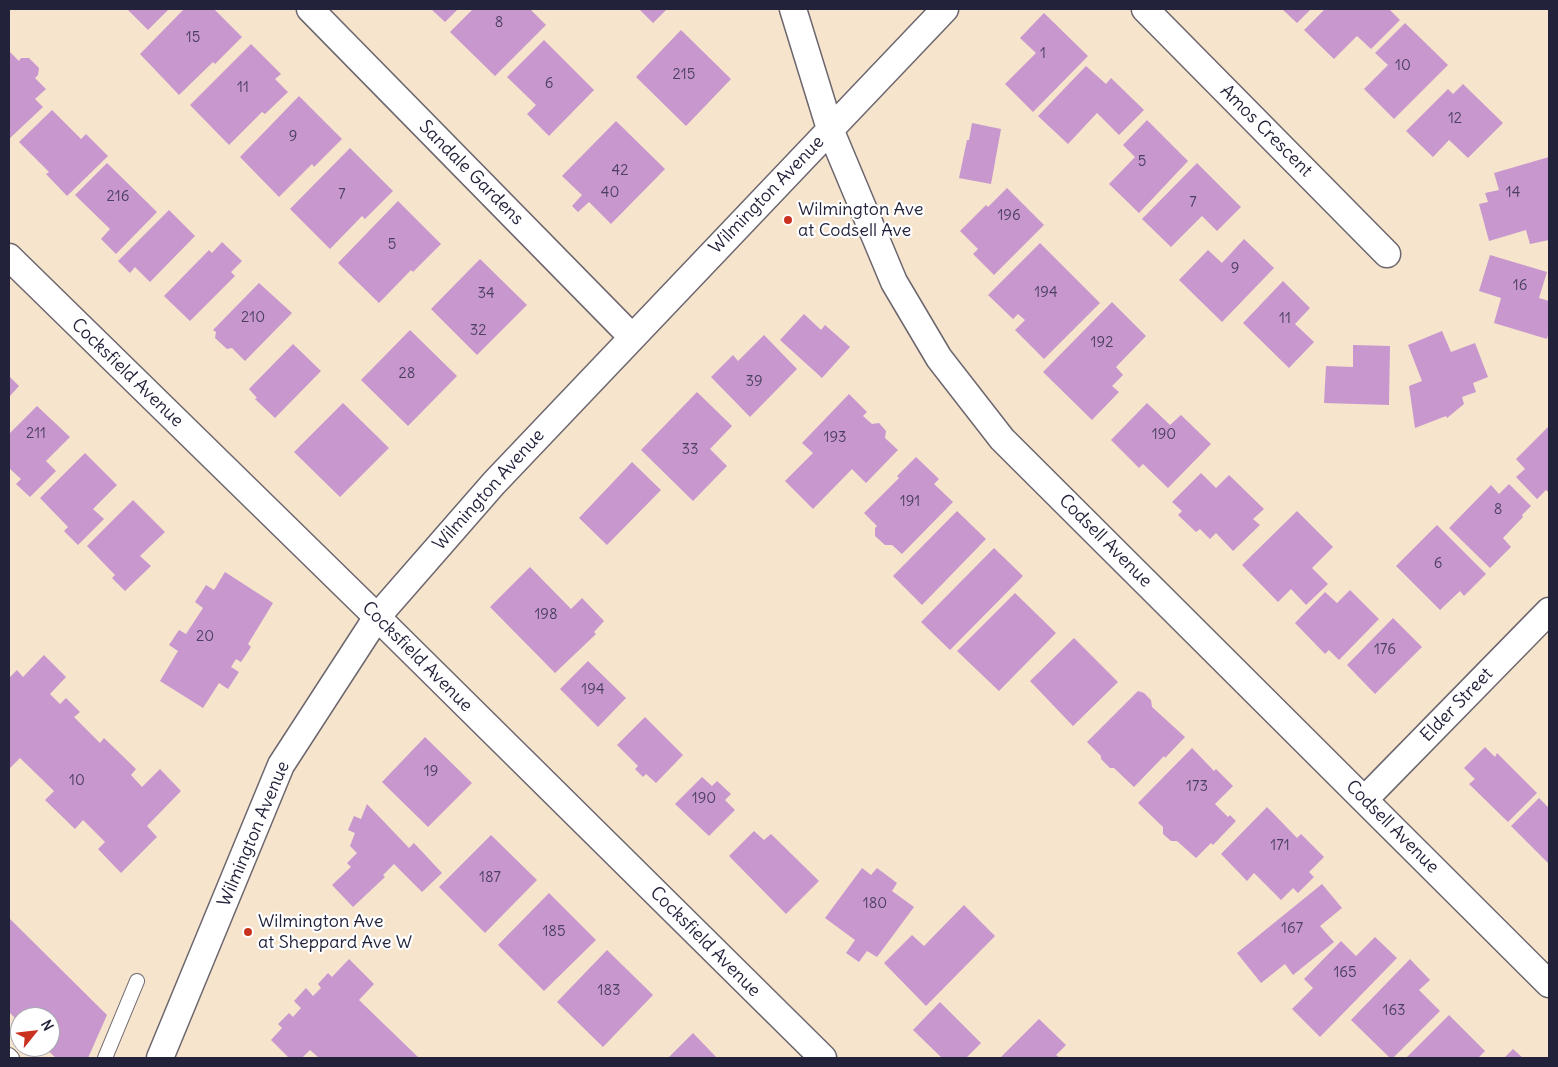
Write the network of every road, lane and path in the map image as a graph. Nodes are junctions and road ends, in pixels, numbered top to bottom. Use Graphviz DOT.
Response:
graph roads {
  1 [pos="310,9"];
  2 [pos="793,9"];
  3 [pos="945,9"];
  4 [pos="1145,9"];
  5 [pos="830,129"];
  6 [pos="1387,254"];
  7 [pos="9,257"];
  8 [pos="632,337"];
  9 [pos="1549,611"];
  10 [pos="377,617"];
  11 [pos="1365,799"];
  12 [pos="137,981"];
  13 [pos="1549,984"];
  14 [pos="9,1055"];
  15 [pos="12,1058"];
  16 [pos="105,1058"];
  17 [pos="160,1058"];
  18 [pos="823,1058"];
  1 -- 8 [label="street, Sandale Gardens"];
  2 -- 5 [label="street, Codsell Avenue"];
  3 -- 5 [label="street, Wilmington Avenue"];
  4 -- 6 [label="street, Amos Crescent"];
  5 -- 8 [label="street, Wilmington Avenue"];
  5 -- 11 [label="street, Codsell Avenue"];
  7 -- 10 [label="street, Cocksfield Avenue"];
  8 -- 10 [label="street, Wilmington Avenue"];
  9 -- 11 [label="street, Elder Street"];
  10 -- 17 [label="street, Wilmington Avenue"];
  10 -- 18 [label="street, Cocksfield Avenue"];
  11 -- 13 [label="street, Codsell Avenue"];
  12 -- 16 [label="lane"];
  14 -- 15 [label="lane"];
}
